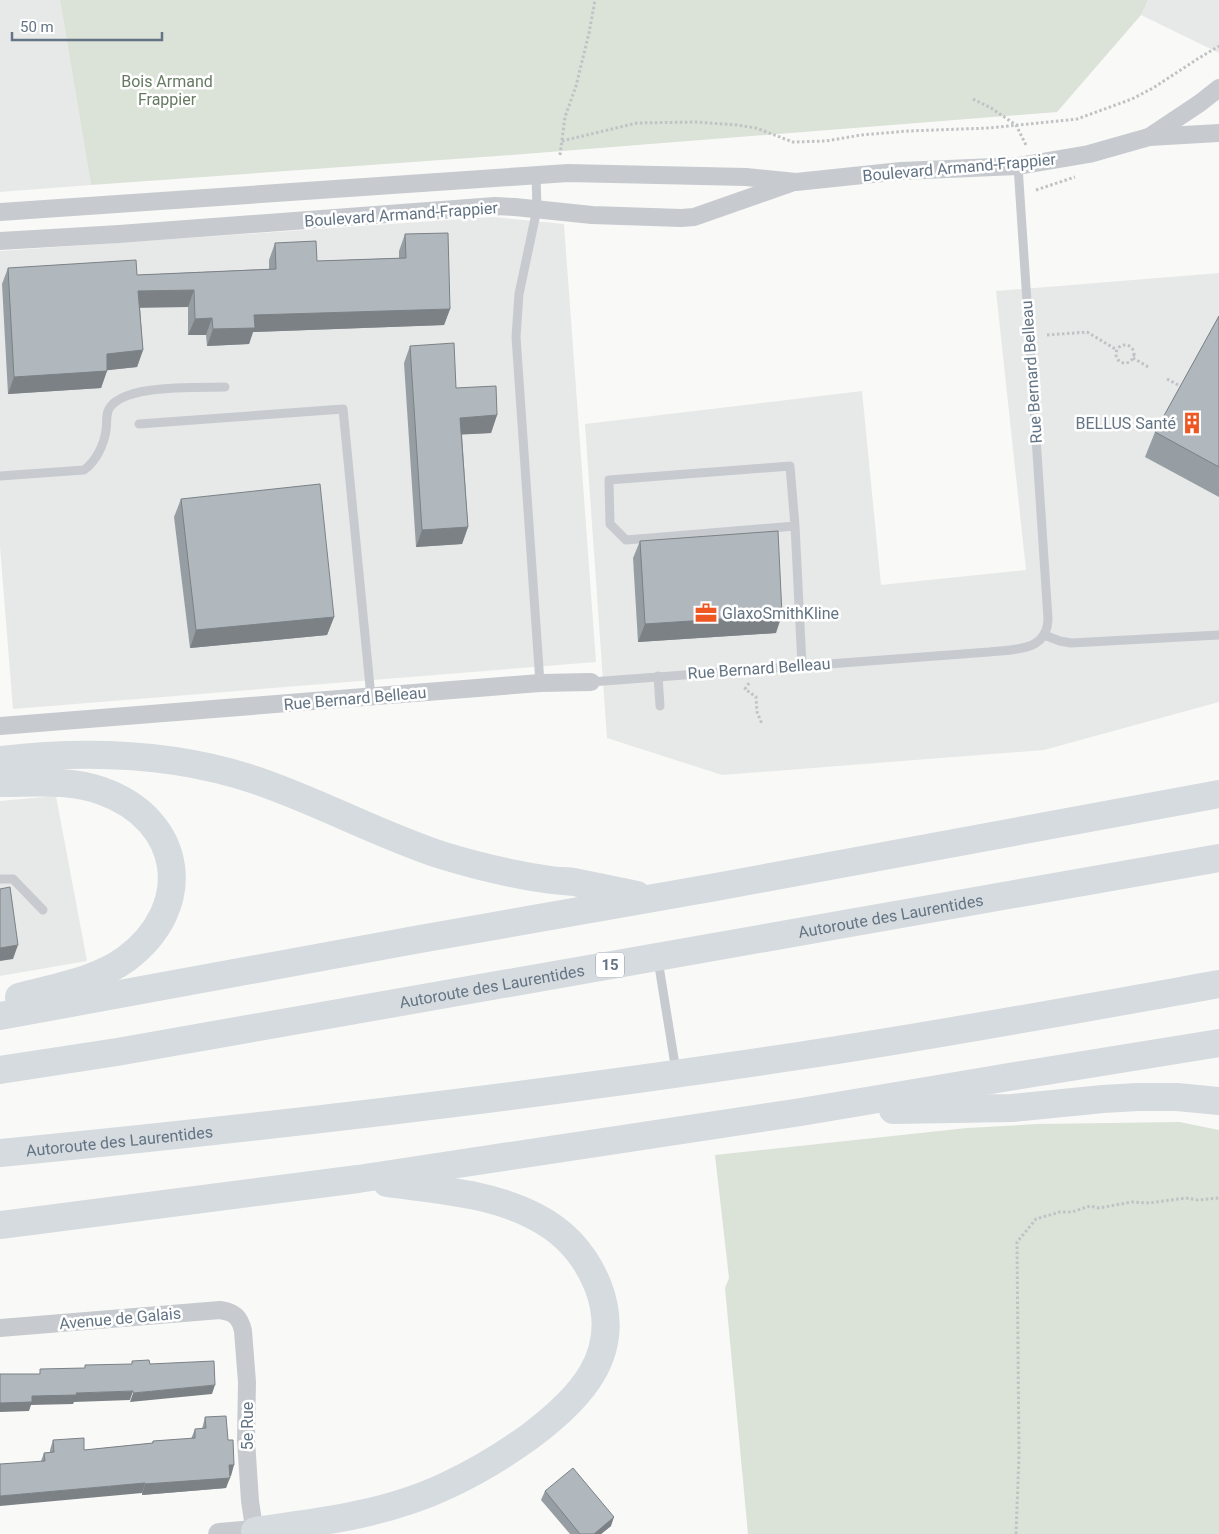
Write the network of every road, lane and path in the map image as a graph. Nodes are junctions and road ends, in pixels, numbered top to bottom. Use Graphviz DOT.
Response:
graph roads {
  1 [pos="595,0"];
  2 [pos="1219,46"];
  3 [pos="1219,88"];
  4 [pos="973,99"];
  5 [pos="1016,125"];
  6 [pos="1219,133"];
  7 [pos="1149,137"];
  8 [pos="562,141"];
  9 [pos="560,158"];
  10 [pos="1026,165"];
  11 [pos="536,176"];
  12 [pos="796,182"];
  13 [pos="536,210"];
  14 [pos="0,212"];
  15 [pos="0,241"];
  16 [pos="1047,335"];
  17 [pos="1117,350"];
  18 [pos="1133,358"];
  19 [pos="1150,368"];
  20 [pos="1167,379"];
  21 [pos="225,387"];
  22 [pos="1184,388"];
  23 [pos="140,424"];
  24 [pos="0,476"];
  25 [pos="795,526"];
  26 [pos="1044,635"];
  27 [pos="1219,635"];
  28 [pos="802,665"];
  29 [pos="658,676"];
  30 [pos="751,681"];
  31 [pos="591,682"];
  32 [pos="540,683"];
  33 [pos="370,697"];
  34 [pos="660,706"];
  35 [pos="762,724"];
  36 [pos="0,726"];
  37 [pos="0,760"];
  38 [pos="0,783"];
  39 [pos="1219,789"];
  40 [pos="1219,794"];
  41 [pos="1187,800"];
  42 [pos="1219,858"];
  43 [pos="0,879"];
  44 [pos="653,898"];
  45 [pos="43,910"];
  46 [pos="658,956"];
  47 [pos="1219,984"];
  48 [pos="0,1002"];
  49 [pos="0,1016"];
  50 [pos="1219,1043"];
  51 [pos="0,1070"];
  52 [pos="676,1074"];
  53 [pos="1219,1101"];
  54 [pos="802,1112"];
  55 [pos="0,1153"];
  56 [pos="358,1179"];
  57 [pos="1219,1198"];
  58 [pos="0,1225"];
  59 [pos="238,1318"];
  60 [pos="0,1328"];
  61 [pos="255,1532"];
  62 [pos="219,1534"];
  63 [pos="1016,1534"];
  1 -- 8 [label="path"];
  2 -- 5 [label="path"];
  3 -- 7 [label="street, Boulevard Armand-Frappier"];
  4 -- 5 [label="path"];
  5 -- 8 [label="path"];
  5 -- 10 [label="path"];
  6 -- 7 [label="street, Boulevard Armand-Frappier"];
  7 -- 10 [label="street, Boulevard Armand-Frappier"];
  8 -- 9 [label="path"];
  10 -- 12 [label="street, Boulevard Armand-Frappier"];
  10 -- 26 [label="lane, Rue Bernard Belleau"];
  11 -- 12 [label="street, Boulevard Armand-Frappier"];
  11 -- 13 [label="lane"];
  11 -- 14 [label="street, Boulevard Armand-Frappier"];
  12 -- 13 [label="street, Boulevard Armand-Frappier"];
  13 -- 15 [label="street, Boulevard Armand-Frappier"];
  13 -- 32 [label="lane"];
  16 -- 17 [label="path"];
  17 -- 18 [label="path"];
  17 -- 18 [label="path"];
  18 -- 19 [label="path"];
  20 -- 22 [label="path"];
  21 -- 24 [label="lane"];
  23 -- 33 [label="lane"];
  25 -- 25 [label="lane"];
  25 -- 28 [label="lane"];
  26 -- 27 [label="lane"];
  26 -- 28 [label="lane, Rue Bernard Belleau"];
  28 -- 29 [label="lane, Rue Bernard Belleau"];
  29 -- 31 [label="lane, Rue Bernard Belleau"];
  29 -- 34 [label="lane"];
  30 -- 35 [label="path"];
  31 -- 32 [label="street, Rue Bernard Belleau"];
  32 -- 33 [label="street, Rue Bernard Belleau"];
  33 -- 36 [label="street, Rue Bernard Belleau"];
  37 -- 44 [label="highway"];
  38 -- 48 [label="highway"];
  39 -- 41 [label="highway"];
  40 -- 41 [label="highway"];
  41 -- 44 [label="highway"];
  42 -- 46 [label="highway, Autoroute des Laurentides / 15"];
  43 -- 45 [label="lane"];
  44 -- 49 [label="highway"];
  46 -- 51 [label="highway, Autoroute des Laurentides / 15"];
  46 -- 52 [label="lane"];
  47 -- 52 [label="highway, Autoroute des Laurentides"];
  50 -- 54 [label="highway"];
  52 -- 55 [label="highway, Autoroute des Laurentides"];
  53 -- 54 [label="highway"];
  54 -- 56 [label="highway"];
  56 -- 58 [label="highway"];
  56 -- 61 [label="highway"];
  57 -- 63 [label="path"];
  59 -- 60 [label="street, Avenue de Galais"];
  59 -- 61 [label="street, 5e Rue"];
  61 -- 62 [label="street"];
}
